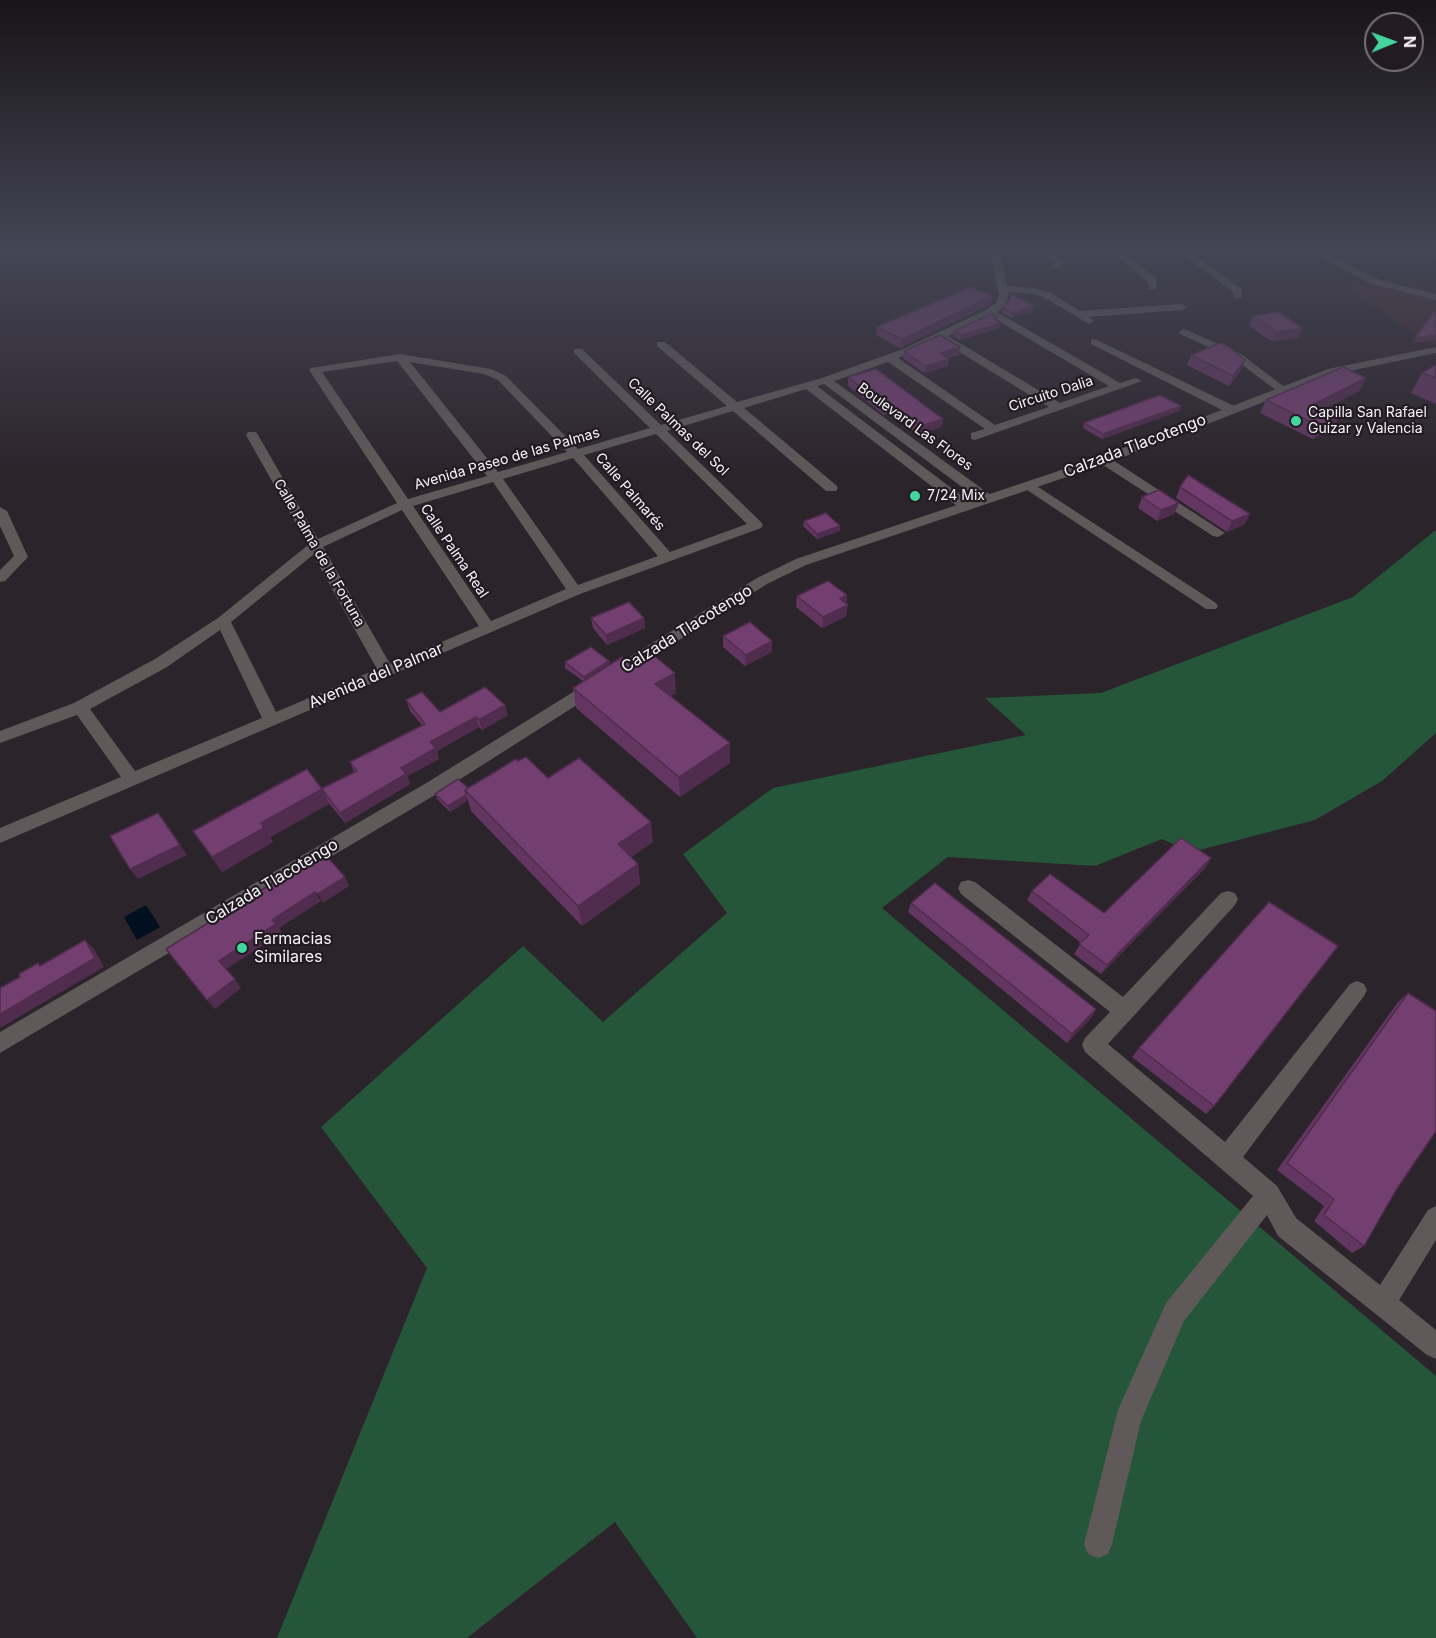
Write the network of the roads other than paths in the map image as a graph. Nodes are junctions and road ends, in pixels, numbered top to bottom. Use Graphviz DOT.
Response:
graph roads {
  1 [pos="960,325"];
  2 [pos="1013,325"];
  3 [pos="1184,332"];
  4 [pos="939,335"];
  5 [pos="1095,342"];
  6 [pos="661,344"];
  7 [pos="1436,350"];
  8 [pos="578,351"];
  9 [pos="400,357"];
  10 [pos="889,357"];
  11 [pos="315,370"];
  12 [pos="826,380"];
  13 [pos="1136,381"];
  14 [pos="809,386"];
  15 [pos="1119,387"];
  16 [pos="1281,389"];
  17 [pos="1058,407"];
  18 [pos="736,408"];
  19 [pos="1232,410"];
  20 [pos="993,429"];
  21 [pos="661,430"];
  22 [pos="252,435"];
  23 [pos="975,436"];
  24 [pos="577,454"];
  25 [pos="1104,460"];
  26 [pos="496,478"];
  27 [pos="1029,485"];
  28 [pos="831,488"];
  29 [pos="987,499"];
  30 [pos="405,504"];
  31 [pos="966,506"];
  32 [pos="0,511"];
  33 [pos="756,525"];
  34 [pos="1218,532"];
  35 [pos="6,539"];
  36 [pos="315,546"];
  37 [pos="667,557"];
  38 [pos="0,578"];
  39 [pos="574,591"];
  40 [pos="1211,606"];
  41 [pos="223,621"];
  42 [pos="488,628"];
  43 [pos="387,672"];
  44 [pos="80,707"];
  45 [pos="272,721"];
  46 [pos="0,737"];
  47 [pos="132,780"];
  48 [pos="0,836"];
  49 [pos="968,888"];
  50 [pos="1228,899"];
  51 [pos="1357,990"];
  52 [pos="1125,1011"];
  53 [pos="0,1043"];
  54 [pos="1228,1157"];
  55 [pos="1269,1194"];
  56 [pos="1436,1218"];
  57 [pos="1383,1303"];
  58 [pos="1436,1346"];
  59 [pos="1098,1544"];
  1 -- 4 [label="street, Avenida Paseo de las Palmas"];
  2 -- 15 [label="street, Circuito Dalia"];
  3 -- 16 [label="street"];
  4 -- 10 [label="street, Avenida Paseo de las Palmas"];
  4 -- 17 [label="street"];
  5 -- 19 [label="street"];
  6 -- 18 [label="street"];
  7 -- 16 [label="street, Calzada Tlacotengo"];
  8 -- 21 [label="street, Calle Palmas del Sol"];
  9 -- 11 [label="street, Calle Palmarés"];
  9 -- 24 [label="street, Calle Palmarés"];
  9 -- 26 [label="street"];
  10 -- 12 [label="street, Avenida Paseo de las Palmas"];
  10 -- 20 [label="street, Circuito Dalia"];
  11 -- 30 [label="street, Calle Palma Real"];
  12 -- 14 [label="street, Avenida Paseo de las Palmas"];
  12 -- 29 [label="street, Boulevard Las Flores"];
  13 -- 15 [label="street, Circuito Dalia"];
  14 -- 18 [label="street, Avenida Paseo de las Palmas"];
  14 -- 31 [label="street, Boulevard Las Flores"];
  15 -- 17 [label="street, Circuito Dalia"];
  16 -- 19 [label="street, Calzada Tlacotengo"];
  17 -- 20 [label="street, Circuito Dalia"];
  18 -- 21 [label="street, Avenida Paseo de las Palmas"];
  18 -- 28 [label="street"];
  19 -- 25 [label="street, Calzada Tlacotengo"];
  20 -- 23 [label="street, Circuito Dalia"];
  21 -- 24 [label="street, Avenida Paseo de las Palmas"];
  21 -- 33 [label="street, Calle Palmas del Sol"];
  22 -- 36 [label="street, Calle Palma de la Fortuna"];
  24 -- 26 [label="street, Avenida Paseo de las Palmas"];
  24 -- 37 [label="street, Calle Palmarés"];
  25 -- 27 [label="street, Calzada Tlacotengo"];
  25 -- 34 [label="street"];
  26 -- 30 [label="street, Avenida Paseo de las Palmas"];
  26 -- 39 [label="street"];
  27 -- 29 [label="street, Calzada Tlacotengo"];
  27 -- 40 [label="street"];
  29 -- 31 [label="street, Calzada Tlacotengo"];
  30 -- 36 [label="street, Avenida Paseo de las Palmas"];
  30 -- 42 [label="street, Calle Palma Real"];
  31 -- 53 [label="street, Calzada Tlacotengo"];
  32 -- 35 [label="street"];
  33 -- 37 [label="street, Avenida del Palmar"];
  35 -- 38 [label="street"];
  36 -- 41 [label="street, Avenida Paseo de las Palmas"];
  36 -- 43 [label="street, Calle Palma de la Fortuna"];
  37 -- 39 [label="street, Avenida del Palmar"];
  39 -- 42 [label="street, Avenida del Palmar"];
  41 -- 44 [label="street, Avenida Paseo de las Palmas"];
  41 -- 45 [label="street"];
  42 -- 43 [label="street, Avenida del Palmar"];
  43 -- 45 [label="street, Avenida del Palmar"];
  44 -- 46 [label="street, Avenida Paseo de las Palmas"];
  44 -- 47 [label="street"];
  45 -- 47 [label="street, Avenida del Palmar"];
  47 -- 48 [label="street, Avenida del Palmar"];
  49 -- 52 [label="street"];
  50 -- 52 [label="street"];
  51 -- 54 [label="street"];
  52 -- 54 [label="street"];
  54 -- 55 [label="street"];
  55 -- 57 [label="street"];
  55 -- 59 [label="street"];
  56 -- 57 [label="street"];
  57 -- 58 [label="street"];
}
